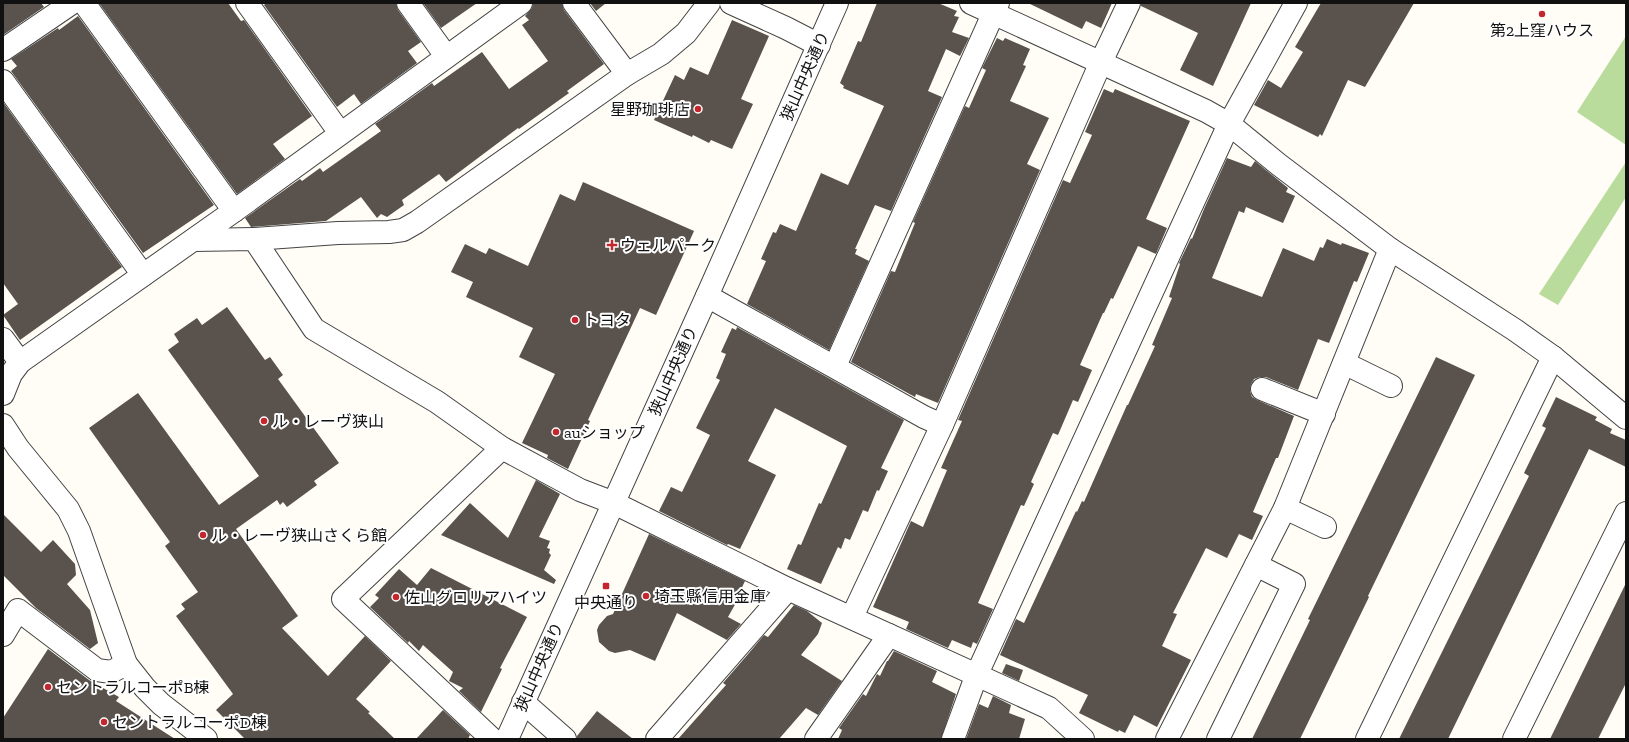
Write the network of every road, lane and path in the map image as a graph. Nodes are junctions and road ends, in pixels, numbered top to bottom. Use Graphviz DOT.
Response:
graph roads {
  1 [pos="72,3"];
  2 [pos="84,3"];
  3 [pos="247,3"];
  4 [pos="408,3"];
  5 [pos="521,3"];
  6 [pos="574,3"];
  7 [pos="708,3"];
  8 [pos="731,3"];
  9 [pos="837,3"];
  10 [pos="971,3"];
  11 [pos="1130,3"];
  12 [pos="1296,3"];
  13 [pos="996,8"];
  14 [pos="819,45"];
  15 [pos="3,50"];
  16 [pos="446,56"];
  17 [pos="1101,62"];
  18 [pos="627,74"];
  19 [pos="3,81"];
  20 [pos="1228,124"];
  21 [pos="340,133"];
  22 [pos="234,211"];
  23 [pos="254,239"];
  24 [pos="194,240"];
  25 [pos="1390,249"];
  26 [pos="143,276"];
  27 [pos="707,296"];
  28 [pos="3,340"];
  29 [pos="1553,357"];
  30 [pos="20,362"];
  31 [pos="1344,363"];
  32 [pos="835,366"];
  33 [pos="1391,386"];
  34 [pos="1262,389"];
  35 [pos="3,394"];
  36 [pos="1624,411"];
  37 [pos="1324,414"];
  38 [pos="942,425"];
  39 [pos="3,426"];
  40 [pos="502,448"];
  41 [pos="614,503"];
  42 [pos="1285,508"];
  43 [pos="1626,513"];
  44 [pos="1325,527"];
  45 [pos="1256,566"];
  46 [pos="788,589"];
  47 [pos="852,617"];
  48 [pos="889,635"];
  49 [pos="3,636"];
  50 [pos="126,664"];
  51 [pos="977,674"];
  52 [pos="523,702"];
  53 [pos="206,739"];
  54 [pos="492,739"];
  55 [pos="507,739"];
  56 [pos="565,739"];
  57 [pos="657,739"];
  58 [pos="816,739"];
  59 [pos="953,739"];
  60 [pos="1083,739"];
  61 [pos="1167,739"];
  62 [pos="1218,739"];
  63 [pos="1367,739"];
  64 [pos="1514,739"];
  1 -- 15 [label="street"];
  2 -- 22 [label="street"];
  3 -- 21 [label="street"];
  4 -- 16 [label="street"];
  5 -- 16 [label="street"];
  6 -- 18 [label="street"];
  7 -- 18 [label="street"];
  8 -- 14 [label="street"];
  9 -- 14 [label="street, 狭山中央通り"];
  10 -- 13 [label="street"];
  11 -- 17 [label="street"];
  12 -- 20 [label="street"];
  13 -- 17 [label="street"];
  13 -- 32 [label="street"];
  14 -- 27 [label="street, 狭山中央通り"];
  16 -- 21 [label="street"];
  17 -- 20 [label="street"];
  17 -- 38 [label="street"];
  18 -- 23 [label="street"];
  19 -- 26 [label="street"];
  20 -- 25 [label="street"];
  20 -- 51 [label="street"];
  21 -- 22 [label="street"];
  22 -- 24 [label="street"];
  23 -- 24 [label="street"];
  23 -- 40 [label="street"];
  24 -- 26 [label="street"];
  25 -- 29 [label="street"];
  25 -- 31 [label="street"];
  26 -- 30 [label="street"];
  27 -- 32 [label="street"];
  27 -- 41 [label="street, 狭山中央通り"];
  28 -- 30 [label="street"];
  29 -- 36 [label="street"];
  29 -- 63 [label="street"];
  30 -- 35 [label="street"];
  31 -- 33 [label="street"];
  31 -- 37 [label="street"];
  32 -- 38 [label="street"];
  34 -- 37 [label="street"];
  37 -- 42 [label="street"];
  38 -- 47 [label="street"];
  39 -- 50 [label="street"];
  40 -- 41 [label="street"];
  40 -- 54 [label="street"];
  41 -- 46 [label="street"];
  41 -- 52 [label="street, 狭山中央通り"];
  42 -- 44 [label="street"];
  42 -- 45 [label="street"];
  43 -- 64 [label="street"];
  45 -- 61 [label="street"];
  45 -- 62 [label="street"];
  46 -- 47 [label="street"];
  46 -- 57 [label="street"];
  47 -- 48 [label="street"];
  48 -- 51 [label="street"];
  48 -- 58 [label="street"];
  49 -- 50 [label="street"];
  50 -- 53 [label="street"];
  51 -- 59 [label="street"];
  51 -- 60 [label="street"];
  52 -- 55 [label="street, 狭山中央通り"];
  52 -- 56 [label="street"];
}
